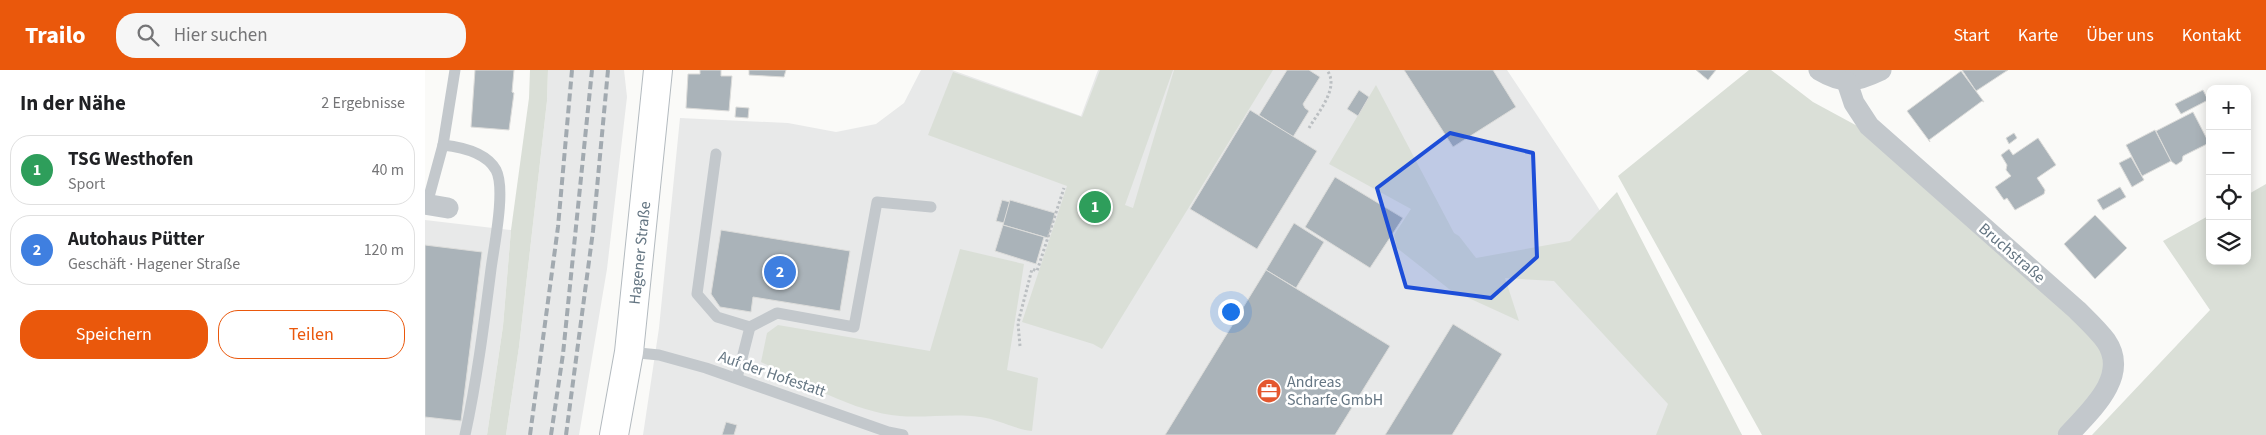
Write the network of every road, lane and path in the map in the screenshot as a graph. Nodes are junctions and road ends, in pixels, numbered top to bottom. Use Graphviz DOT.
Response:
graph roads {
  1 [pos="455,70"];
  2 [pos="658,70"];
  3 [pos="1327,70"];
  4 [pos="1819,70"];
  5 [pos="1881,70"];
  6 [pos="1847,82"];
  7 [pos="1309,128"];
  8 [pos="443,145"];
  9 [pos="716,154"];
  10 [pos="1064,188"];
  11 [pos="426,204"];
  12 [pos="931,206"];
  13 [pos="448,208"];
  14 [pos="750,327"];
  15 [pos="1020,346"];
  16 [pos="629,352"];
  17 [pos="737,378"];
  18 [pos="465,435"];
  19 [pos="614,435"];
  20 [pos="903,435"];
  21 [pos="2068,435"];
  1 -- 8 [label="lane"];
  2 -- 16 [label="main road, Hagener Straße"];
  3 -- 7 [label="path"];
  4 -- 6 [label="street"];
  5 -- 6 [label="street"];
  6 -- 21 [label="street, Bruchstraße"];
  8 -- 11 [label="lane"];
  8 -- 18 [label="lane"];
  9 -- 14 [label="lane"];
  10 -- 15 [label="path"];
  11 -- 13 [label="street"];
  12 -- 14 [label="lane"];
  14 -- 17 [label="lane"];
  16 -- 17 [label="lane, Auf der Hofestatt"];
  16 -- 19 [label="main road, Hagener Straße"];
  17 -- 20 [label="lane, Auf der Hofestatt"];
}
